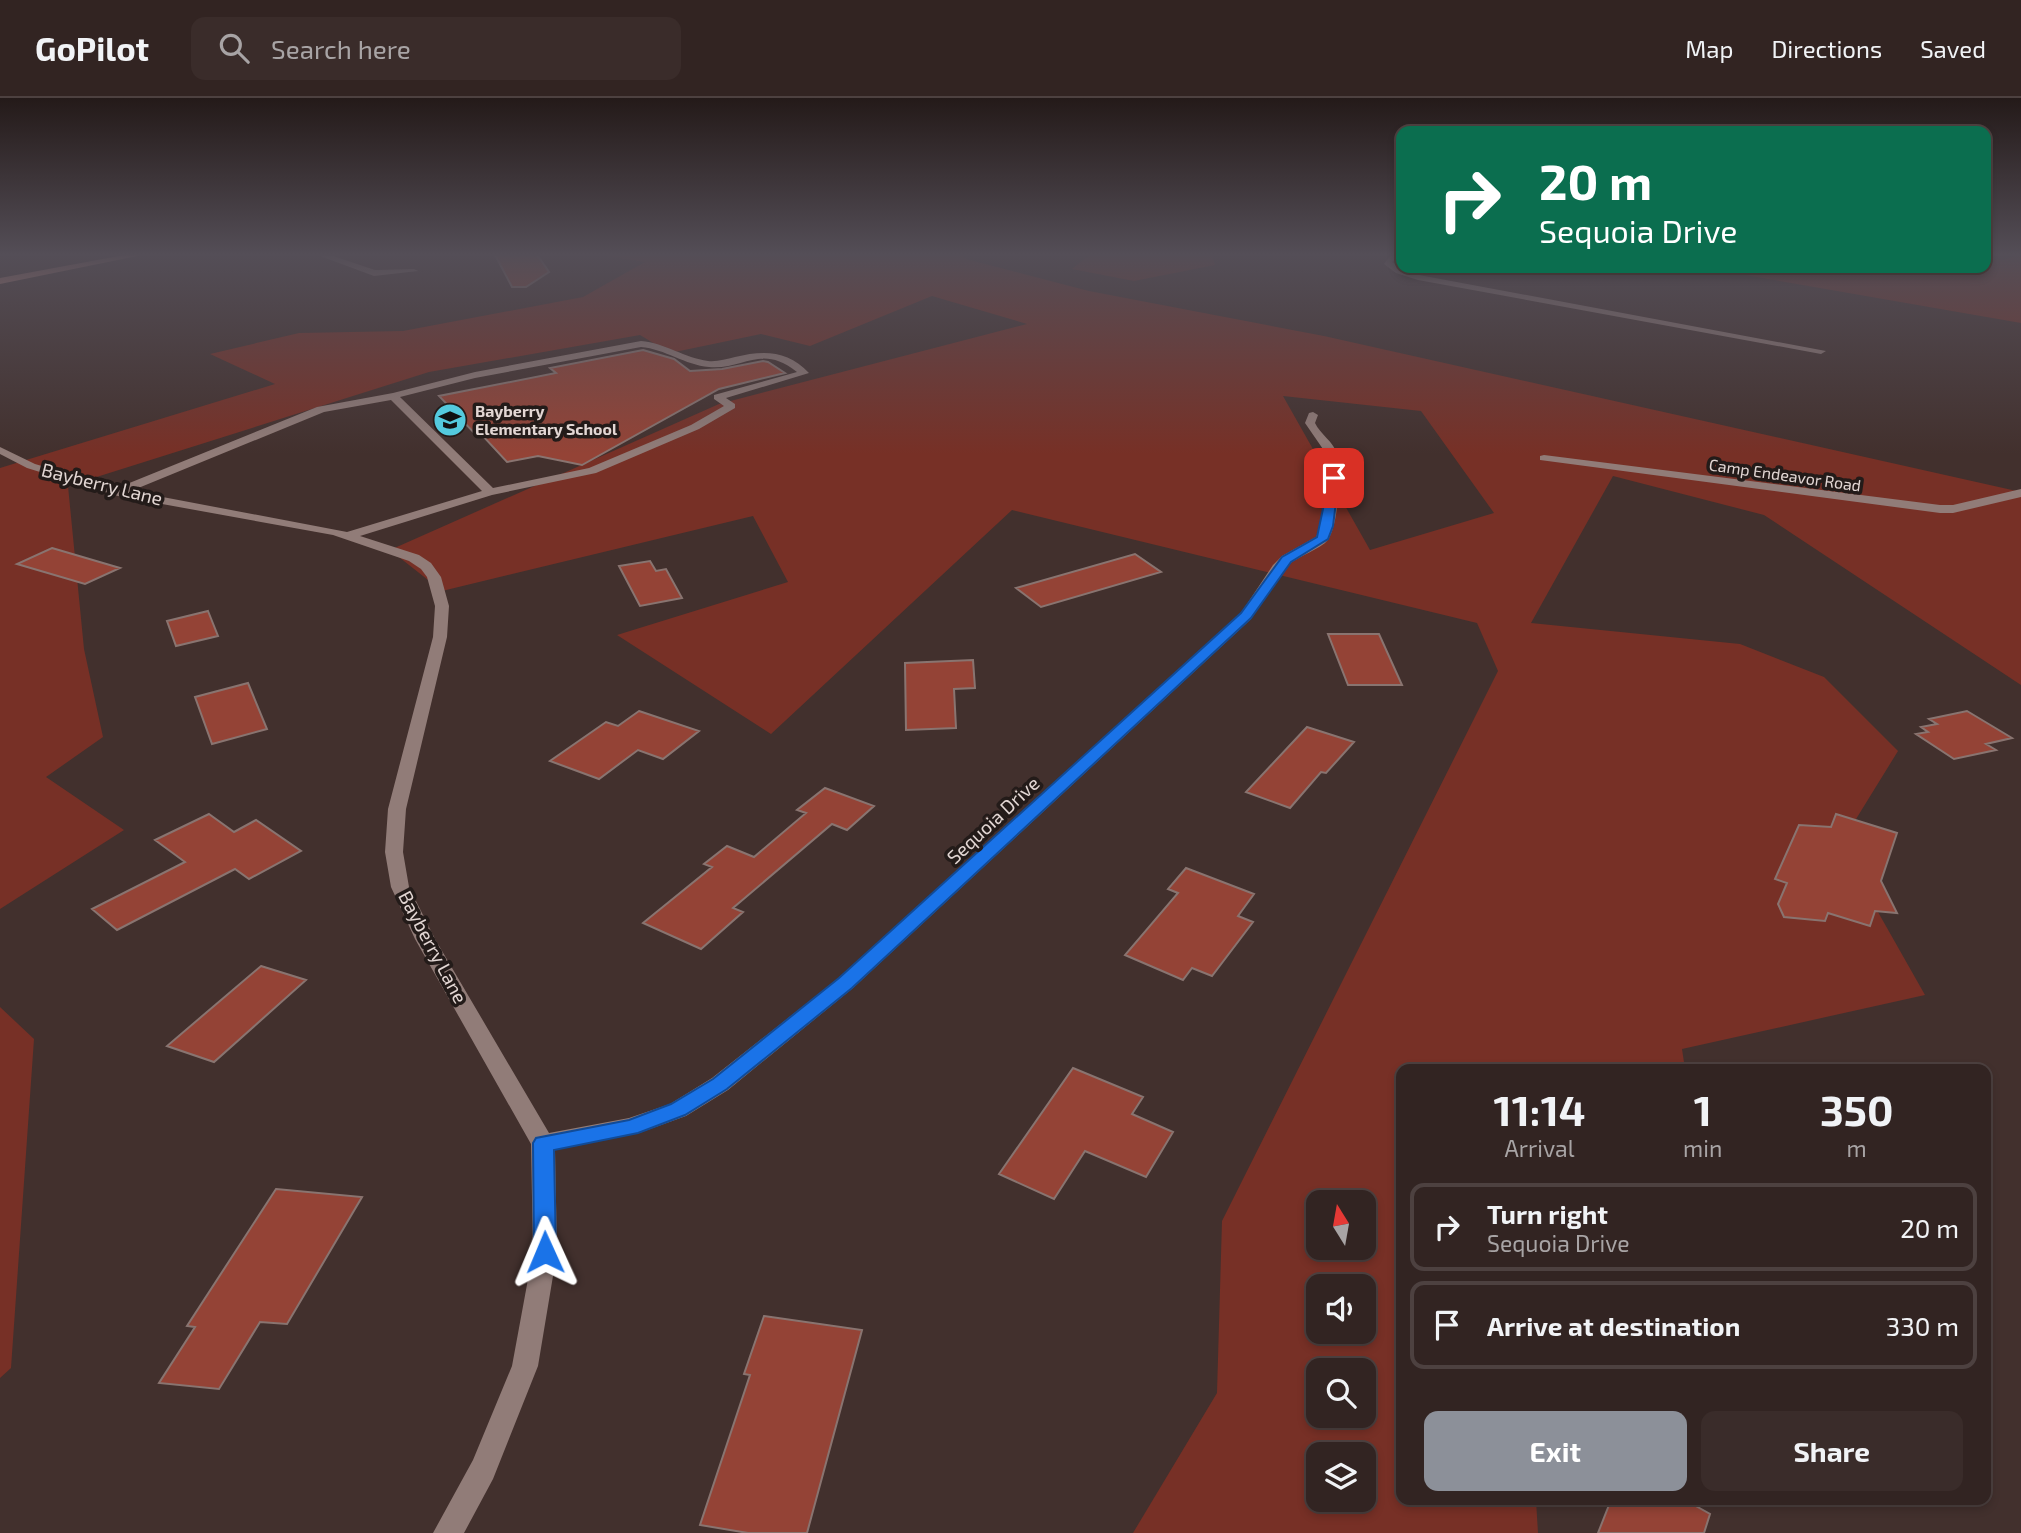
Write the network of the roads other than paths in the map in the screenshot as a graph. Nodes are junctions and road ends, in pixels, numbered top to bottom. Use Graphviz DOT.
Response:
graph roads {
  1 [pos="1652,320"];
  2 [pos="1821,351"];
  3 [pos="393,396"];
  4 [pos="1313,415"];
  5 [pos="0,450"];
  6 [pos="1544,458"];
  7 [pos="118,492"];
  8 [pos="491,492"];
  9 [pos="2021,493"];
  10 [pos="346,536"];
  11 [pos="543,1143"];
  12 [pos="449,1533"];
  1 -- 2 [label="street"];
  3 -- 7 [label="street"];
  3 -- 8 [label="street"];
  3 -- 8 [label="street"];
  4 -- 11 [label="street, Sequoia Drive"];
  5 -- 7 [label="street, Bayberry Lane"];
  6 -- 9 [label="street, Camp Endeavor Road"];
  7 -- 10 [label="street, Bayberry Lane"];
  8 -- 10 [label="street"];
  10 -- 11 [label="street, Bayberry Lane"];
  11 -- 12 [label="street, Bayberry Lane"];
}
